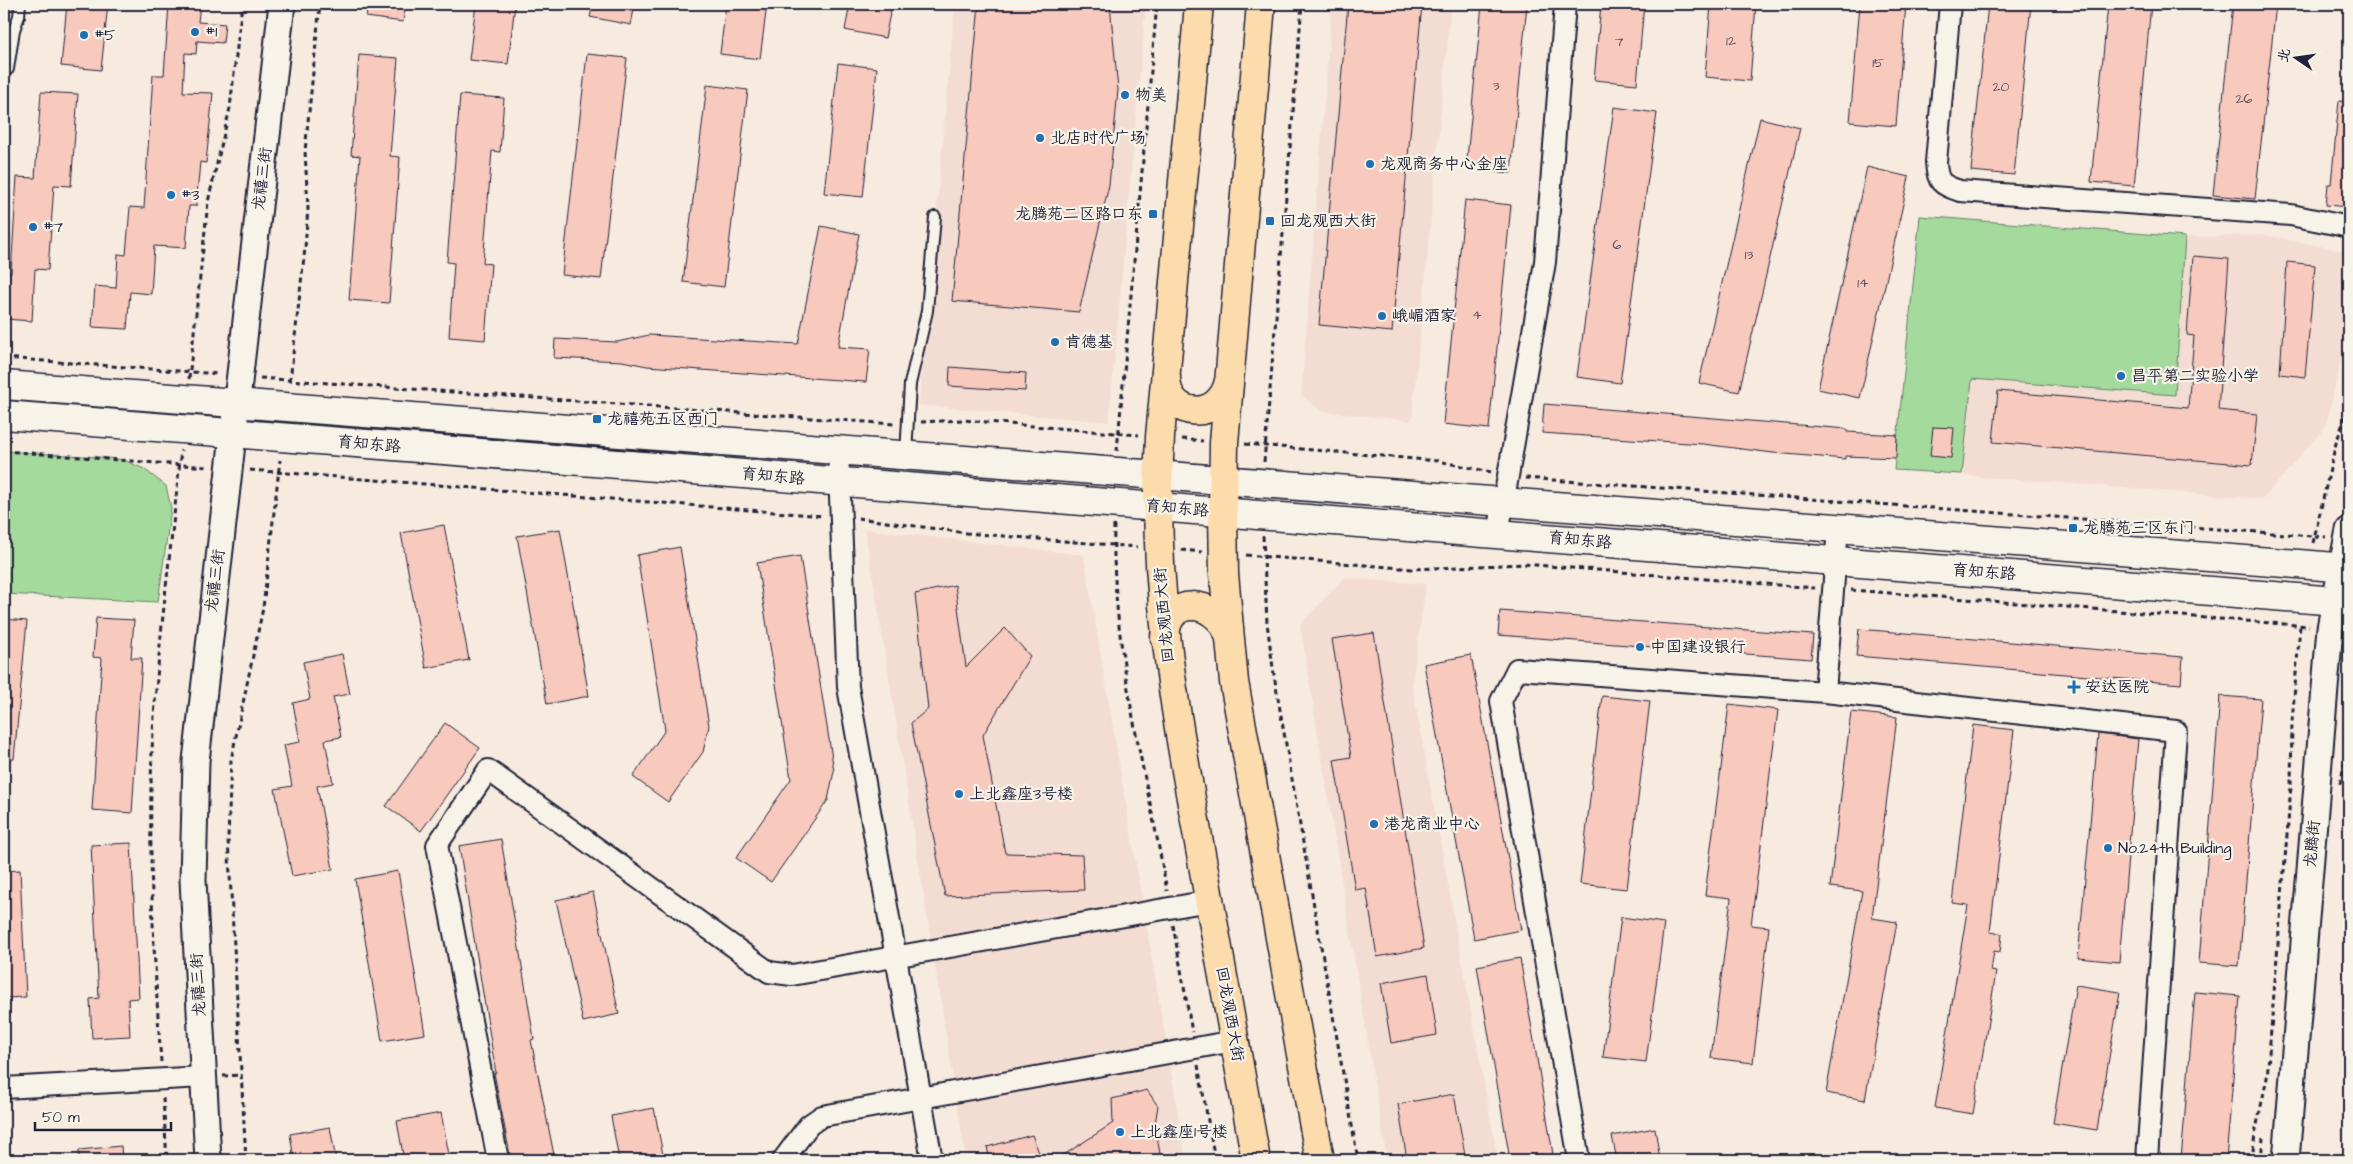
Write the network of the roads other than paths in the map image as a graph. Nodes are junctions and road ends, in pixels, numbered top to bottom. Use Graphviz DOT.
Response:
graph roads {
  1 [pos="20,4"];
  2 [pos="282,4"];
  3 [pos="1199,4"];
  4 [pos="1262,4"];
  5 [pos="1565,4"];
  6 [pos="1950,4"];
  7 [pos="4,70"];
  8 [pos="935,217"];
  9 [pos="2349,227"];
  10 [pos="1166,375"];
  11 [pos="1230,379"];
  12 [pos="4,385"];
  13 [pos="236,403"];
  14 [pos="4,416"];
  15 [pos="232,434"];
  16 [pos="838,450"];
  17 [pos="906,456"];
  18 [pos="1158,475"];
  19 [pos="1223,480"];
  20 [pos="839,481"];
  21 [pos="1504,502"];
  22 [pos="1157,507"];
  23 [pos="1222,512"];
  24 [pos="1838,528"];
  25 [pos="1498,534"];
  26 [pos="2348,534"];
  27 [pos="1835,560"];
  28 [pos="2345,567"];
  29 [pos="2342,601"];
  30 [pos="1229,635"];
  31 [pos="1165,638"];
  32 [pos="1825,692"];
  33 [pos="1209,901"];
  34 [pos="895,956"];
  35 [pos="1234,1041"];
  36 [pos="203,1077"];
  37 [pos="4,1088"];
  38 [pos="921,1098"];
  39 [pos="208,1160"];
  40 [pos="498,1160"];
  41 [pos="783,1160"];
  42 [pos="932,1160"];
  43 [pos="1256,1160"];
  44 [pos="1320,1160"];
  45 [pos="1580,1160"];
  46 [pos="2147,1160"];
  47 [pos="2286,1160"];
  1 -- 7 [label="lane"];
  2 -- 13 [label="street, 龙禧三街"];
  3 -- 10 [label="main road, 回龙观西大街"];
  4 -- 11 [label="main road"];
  5 -- 21 [label="street"];
  6 -- 9 [label="street"];
  8 -- 17 [label="lane"];
  10 -- 11 [label="main road"];
  10 -- 18 [label="main road, 回龙观西大街"];
  11 -- 19 [label="main road"];
  12 -- 13 [label="main road, 育知东路"];
  13 -- 15 [label="street, 龙禧三街"];
  13 -- 16 [label="main road, 育知东路"];
  14 -- 15 [label="main road, 育知东路"];
  15 -- 20 [label="main road, 育知东路"];
  15 -- 36 [label="street, 龙禧三街"];
  16 -- 17 [label="main road, 育知东路"];
  16 -- 20 [label="street"];
  17 -- 18 [label="main road, 育知东路"];
  18 -- 19 [label="main road, 育知东路"];
  18 -- 22 [label="main road, 回龙观西大街"];
  19 -- 21 [label="main road, 育知东路"];
  19 -- 23 [label="main road"];
  20 -- 22 [label="main road, 育知东路"];
  20 -- 34 [label="street"];
  21 -- 24 [label="main road, 育知东路"];
  21 -- 25 [label="street"];
  22 -- 23 [label="main road, 育知东路"];
  22 -- 31 [label="main road, 回龙观西大街"];
  23 -- 25 [label="main road, 育知东路"];
  23 -- 30 [label="main road"];
  24 -- 27 [label="street"];
  24 -- 28 [label="main road, 育知东路"];
  25 -- 27 [label="main road, 育知东路"];
  26 -- 28 [label="street, 龙腾街"];
  27 -- 29 [label="main road, 育知东路"];
  27 -- 32 [label="street"];
  28 -- 29 [label="street, 龙腾街"];
  29 -- 47 [label="street, 龙腾街"];
  30 -- 31 [label="main road"];
  30 -- 44 [label="main road"];
  31 -- 33 [label="main road, 回龙观西大街"];
  32 -- 45 [label="street"];
  32 -- 46 [label="street"];
  33 -- 34 [label="street"];
  33 -- 35 [label="main road, 回龙观西大街"];
  34 -- 38 [label="street"];
  34 -- 40 [label="street"];
  35 -- 38 [label="street"];
  35 -- 43 [label="main road, 回龙观西大街"];
  36 -- 37 [label="street"];
  36 -- 39 [label="street, 龙禧三街"];
  38 -- 41 [label="street"];
  38 -- 42 [label="street"];
}
